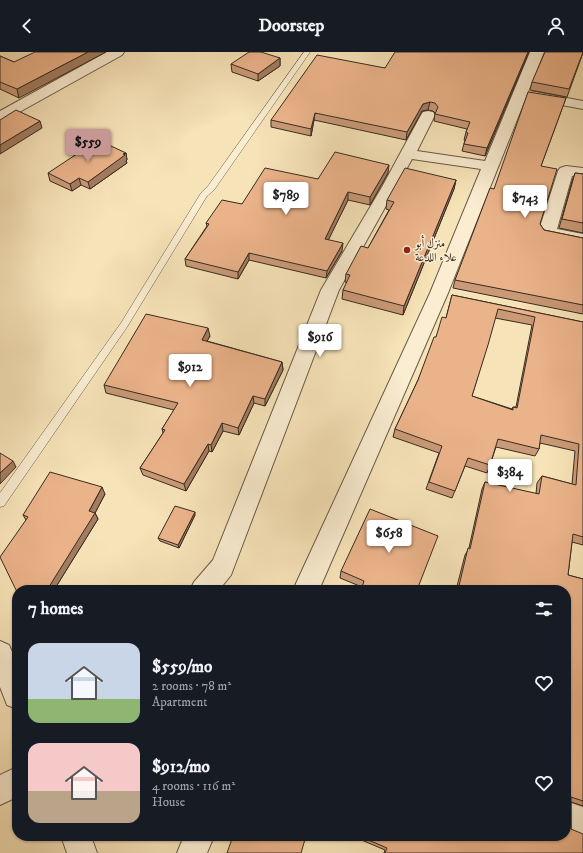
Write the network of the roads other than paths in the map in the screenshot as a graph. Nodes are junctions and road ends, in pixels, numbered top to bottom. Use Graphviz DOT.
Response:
graph roads {
  1 [pos="117,52"];
  2 [pos="307,52"];
  3 [pos="537,52"];
  4 [pos="519,94"];
  5 [pos="583,105"];
  6 [pos="428,114"];
  7 [pos="0,117"];
  8 [pos="408,154"];
  9 [pos="490,166"];
  10 [pos="583,173"];
  11 [pos="583,240"];
  12 [pos="0,502"];
  13 [pos="206,585"];
  14 [pos="308,585"];
  15 [pos="0,654"];
  16 [pos="12,683"];
  17 [pos="12,784"];
  18 [pos="0,790"];
  19 [pos="571,818"];
  20 [pos="583,822"];
  21 [pos="78,841"];
  22 [pos="197,841"];
  23 [pos="82,853"];
  24 [pos="192,853"];
  1 -- 7 [label="street"];
  2 -- 12 [label="lane"];
  3 -- 4 [label="street"];
  4 -- 5 [label="street"];
  4 -- 9 [label="street"];
  6 -- 8 [label="street"];
  8 -- 9 [label="street"];
  8 -- 13 [label="street"];
  9 -- 14 [label="street"];
  10 -- 11 [label="street"];
  15 -- 16 [label="street"];
  17 -- 18 [label="street"];
  19 -- 20 [label="street"];
  21 -- 23 [label="street"];
  22 -- 24 [label="street"];
}
